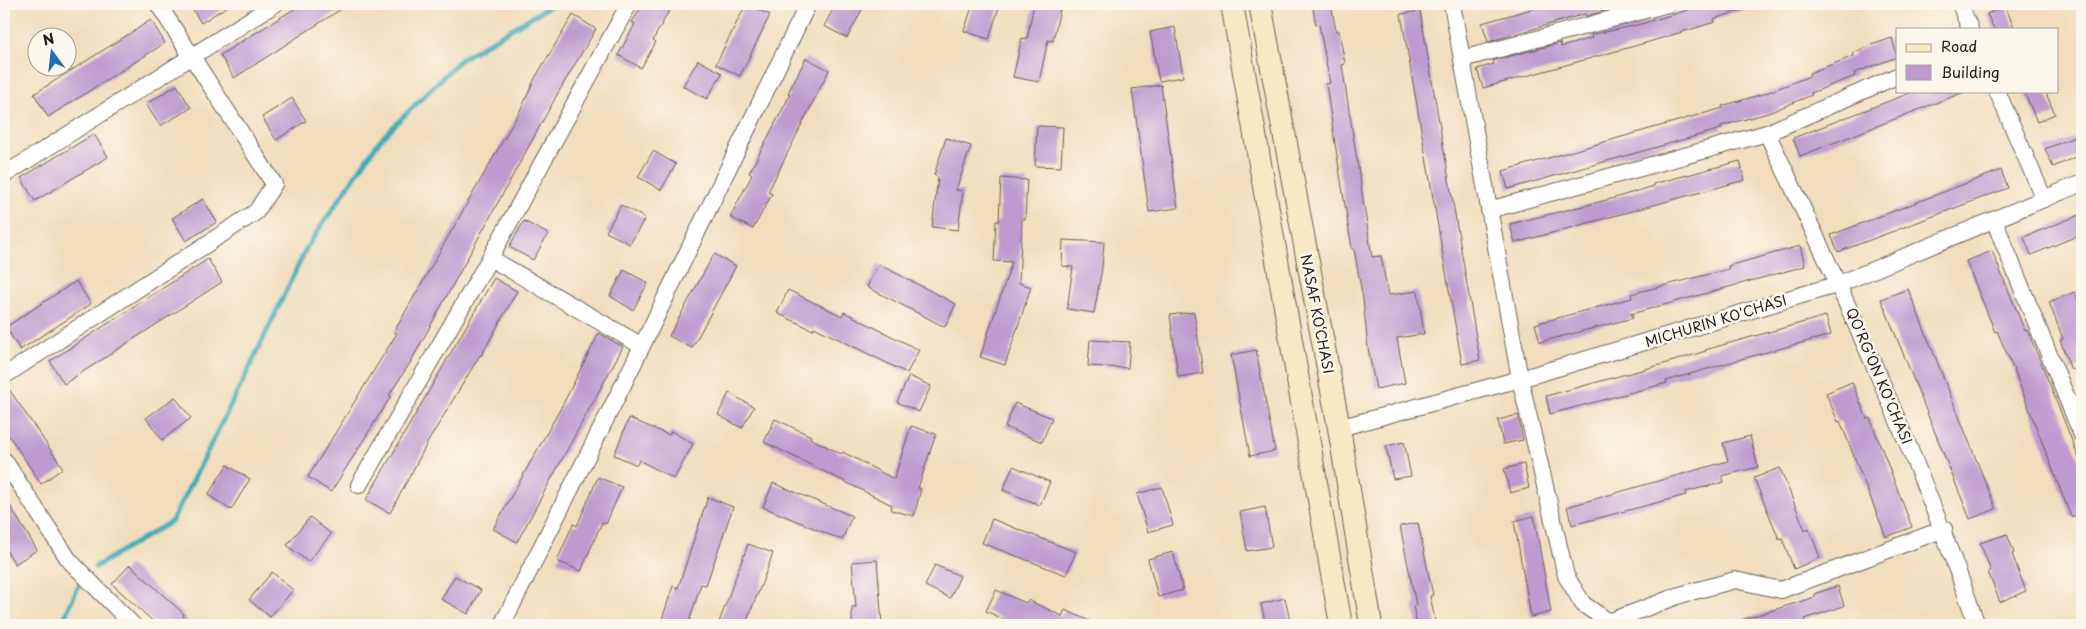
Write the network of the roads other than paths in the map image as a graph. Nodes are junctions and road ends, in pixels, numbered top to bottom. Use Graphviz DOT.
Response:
graph roads {
  1 [pos="158,4"];
  2 [pos="275,4"];
  3 [pos="629,4"];
  4 [pos="808,4"];
  5 [pos="1232,4"];
  6 [pos="1260,4"];
  7 [pos="1452,4"];
  8 [pos="1668,4"];
  9 [pos="1960,4"];
  10 [pos="1970,28"];
  11 [pos="191,58"];
  12 [pos="1462,59"];
  13 [pos="1896,76"];
  14 [pos="1998,92"];
  15 [pos="1767,133"];
  16 [pos="4,174"];
  17 [pos="2082,183"];
  18 [pos="2044,199"];
  19 [pos="1490,210"];
  20 [pos="1994,220"];
  21 [pos="490,258"];
  22 [pos="1839,284"];
  23 [pos="642,346"];
  24 [pos="4,376"];
  25 [pos="1520,379"];
  26 [pos="1339,428"];
  27 [pos="2082,436"];
  28 [pos="4,460"];
  29 [pos="359,485"];
  30 [pos="1944,529"];
  31 [pos="133,625"];
  32 [pos="502,625"];
  33 [pos="1341,625"];
  34 [pos="1371,625"];
  35 [pos="1977,625"];
  1 -- 11 [label="street"];
  2 -- 11 [label="street"];
  3 -- 21 [label="street"];
  4 -- 23 [label="street"];
  5 -- 33 [label="main road, NASAF KO‘CHASI"];
  6 -- 26 [label="main road, NASAF KO‘CHASI"];
  7 -- 12 [label="street"];
  8 -- 12 [label="street"];
  9 -- 10 [label="street"];
  11 -- 16 [label="street"];
  11 -- 24 [label="street"];
  12 -- 19 [label="street"];
  13 -- 15 [label="street"];
  14 -- 18 [label="street"];
  15 -- 19 [label="street"];
  15 -- 22 [label="street, QO'RG'ON KO'CHASI"];
  17 -- 18 [label="street, MICHURIN KO'CHASI"];
  18 -- 20 [label="street, MICHURIN KO'CHASI"];
  19 -- 25 [label="street"];
  20 -- 22 [label="street, MICHURIN KO'CHASI"];
  20 -- 27 [label="street"];
  21 -- 23 [label="street"];
  21 -- 29 [label="street"];
  22 -- 25 [label="street, MICHURIN KO'CHASI"];
  22 -- 30 [label="street, QO'RG'ON KO'CHASI"];
  23 -- 32 [label="street"];
  25 -- 26 [label="street, MICHURIN KO'CHASI"];
  25 -- 30 [label="street"];
  26 -- 34 [label="main road, NASAF KO‘CHASI"];
  28 -- 31 [label="street"];
  30 -- 35 [label="street, QO'RG'ON KO'CHASI"];
}
